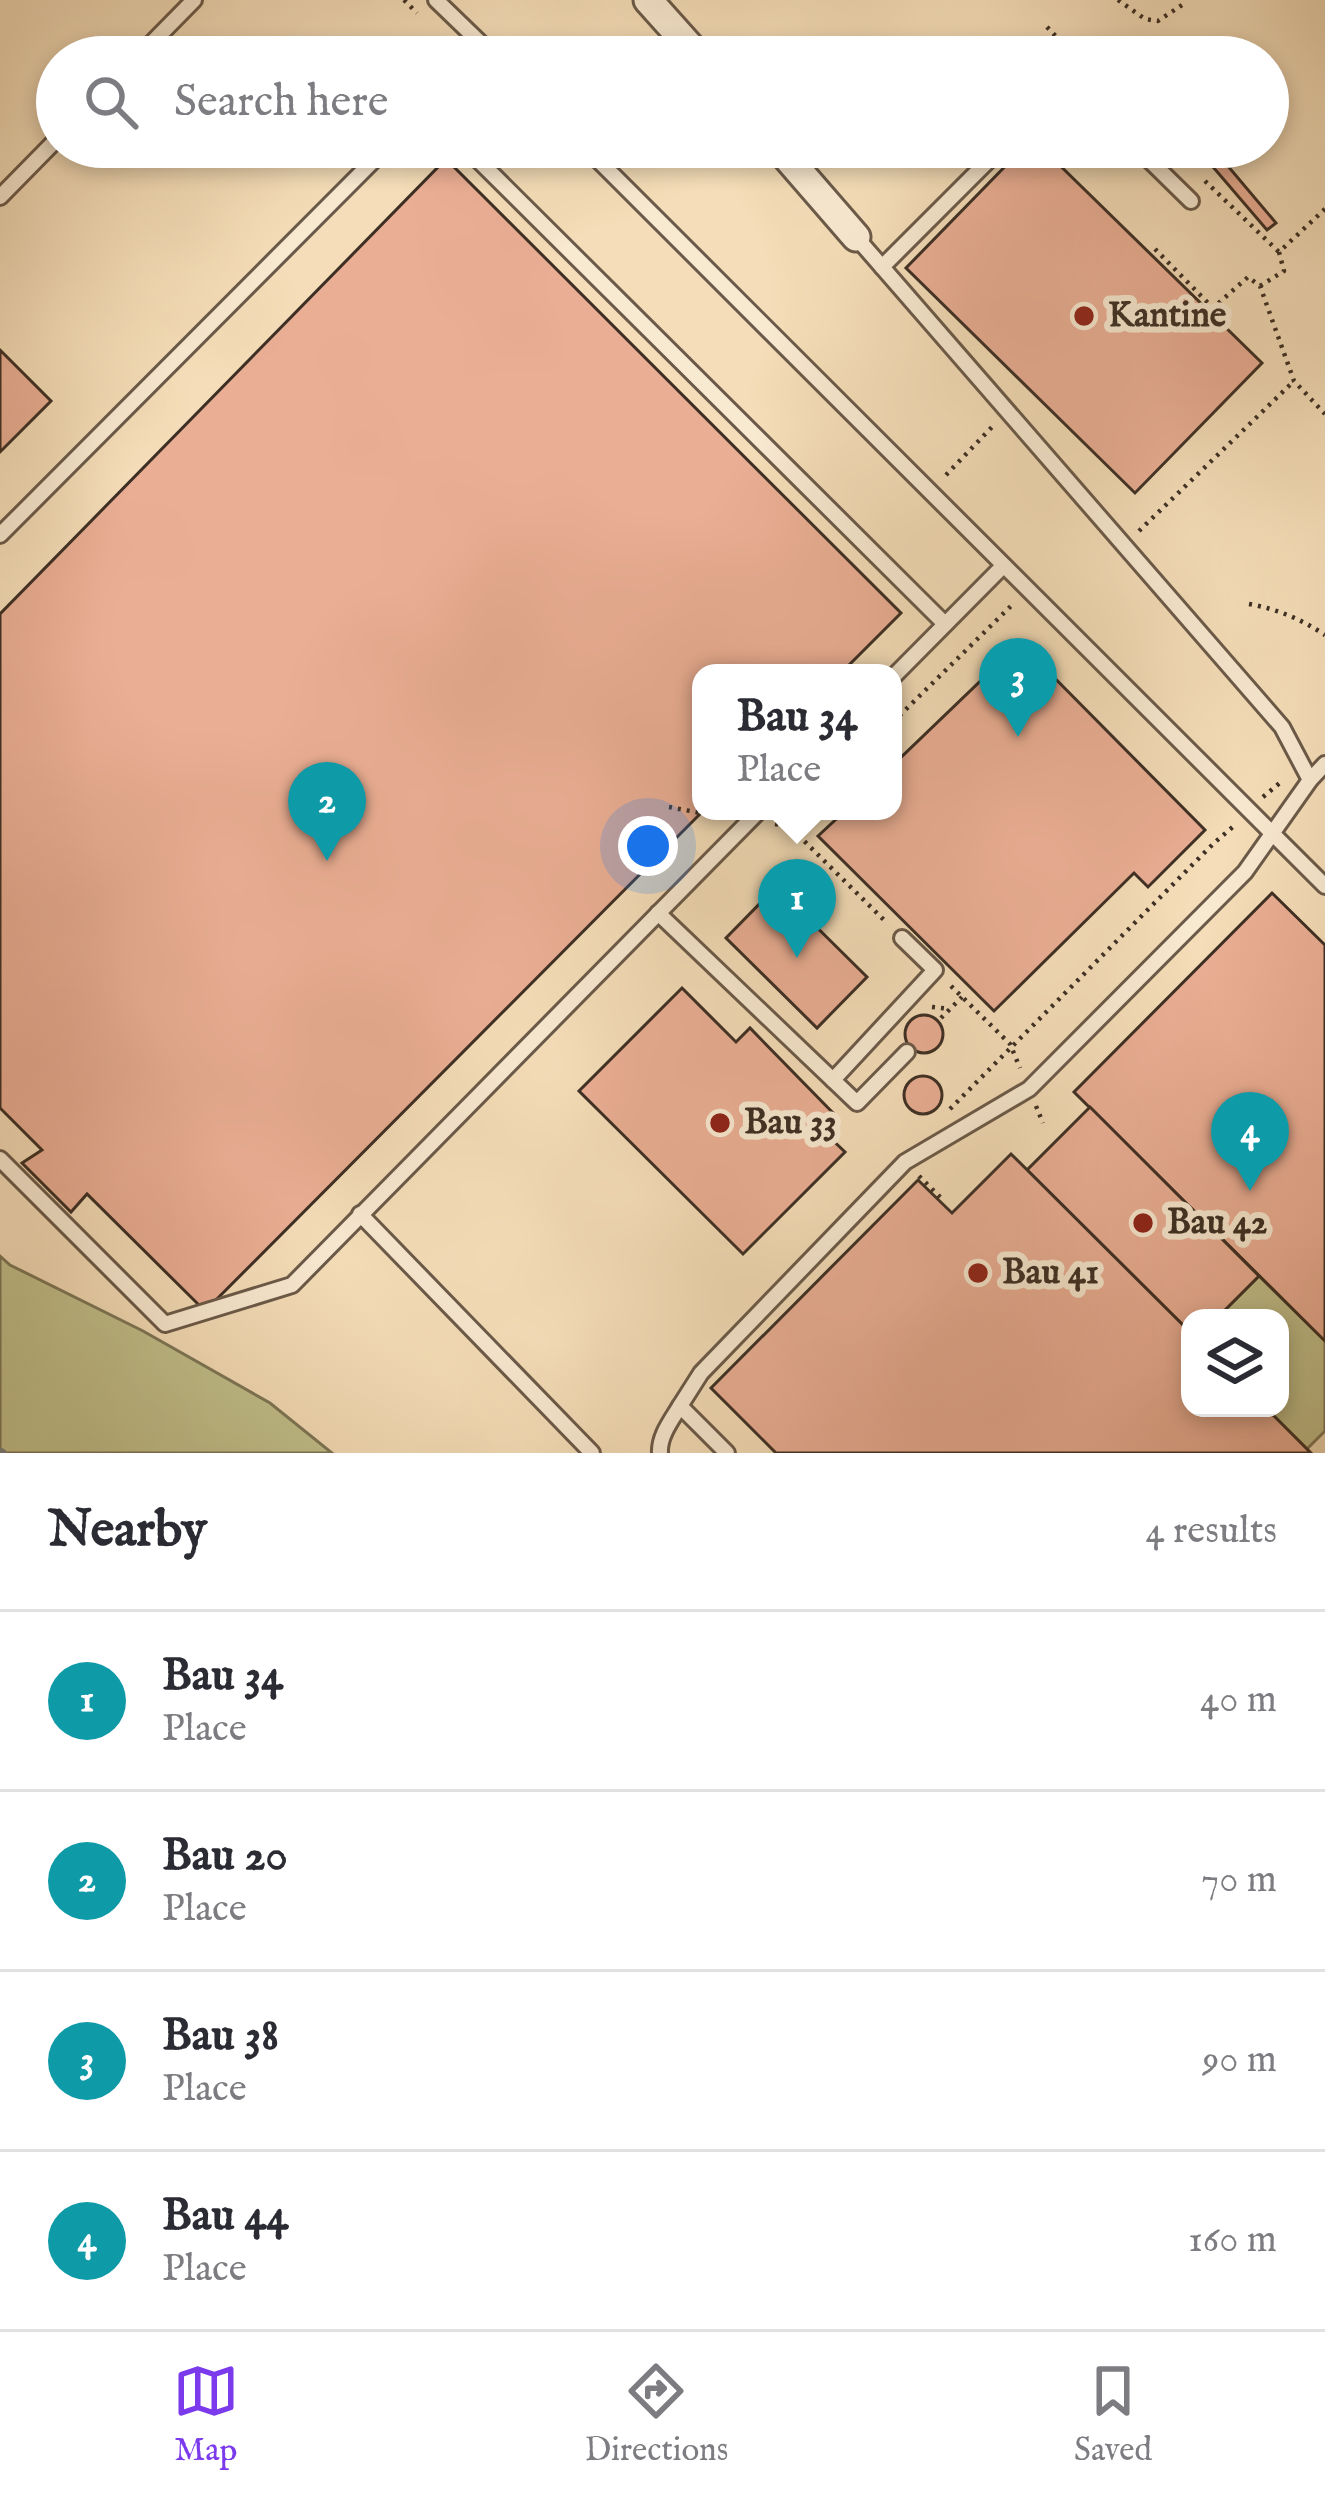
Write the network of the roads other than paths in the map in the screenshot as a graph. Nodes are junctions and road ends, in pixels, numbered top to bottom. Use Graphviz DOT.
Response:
graph roads {
  1 [pos="194,0"];
  2 [pos="436,0"];
  3 [pos="649,0"];
  4 [pos="159,36"];
  5 [pos="473,36"];
  6 [pos="681,36"];
  7 [pos="36,160"];
  8 [pos="366,168"];
  9 [pos="486,168"];
  10 [pos="606,168"];
  11 [pos="796,168"];
  12 [pos="981,168"];
  13 [pos="1157,168"];
  14 [pos="0,196"];
  15 [pos="1191,201"];
  16 [pos="856,237"];
  17 [pos="882,267"];
  18 [pos="0,536"];
  19 [pos="1002,567"];
  20 [pos="946,624"];
  21 [pos="902,668"];
  22 [pos="1325,764"];
  23 [pos="1310,779"];
  24 [pos="750,820"];
  25 [pos="1271,833"];
  26 [pos="1325,886"];
  27 [pos="658,913"];
  28 [pos="902,938"];
  29 [pos="908,1052"];
  30 [pos="832,1080"];
  31 [pos="0,1159"];
  32 [pos="360,1214"];
  33 [pos="680,1406"];
  34 [pos="592,1453"];
  35 [pos="659,1453"];
  36 [pos="727,1453"];
  1 -- 4 [label="lane"];
  2 -- 5 [label="lane"];
  3 -- 6 [label="street"];
  7 -- 14 [label="lane"];
  8 -- 18 [label="lane"];
  9 -- 20 [label="lane"];
  10 -- 19 [label="lane"];
  11 -- 16 [label="street"];
  12 -- 17 [label="lane"];
  13 -- 15 [label="lane"];
  16 -- 17 [label="lane"];
  17 -- 23 [label="lane"];
  19 -- 20 [label="lane"];
  19 -- 25 [label="lane"];
  20 -- 21 [label="lane"];
  22 -- 23 [label="lane"];
  23 -- 25 [label="lane"];
  24 -- 27 [label="lane"];
  25 -- 26 [label="lane"];
  25 -- 33 [label="lane"];
  27 -- 30 [label="lane"];
  27 -- 32 [label="lane"];
  28 -- 30 [label="lane"];
  29 -- 30 [label="lane"];
  31 -- 32 [label="lane"];
  32 -- 34 [label="lane"];
  33 -- 35 [label="lane"];
  33 -- 36 [label="lane"];
}
